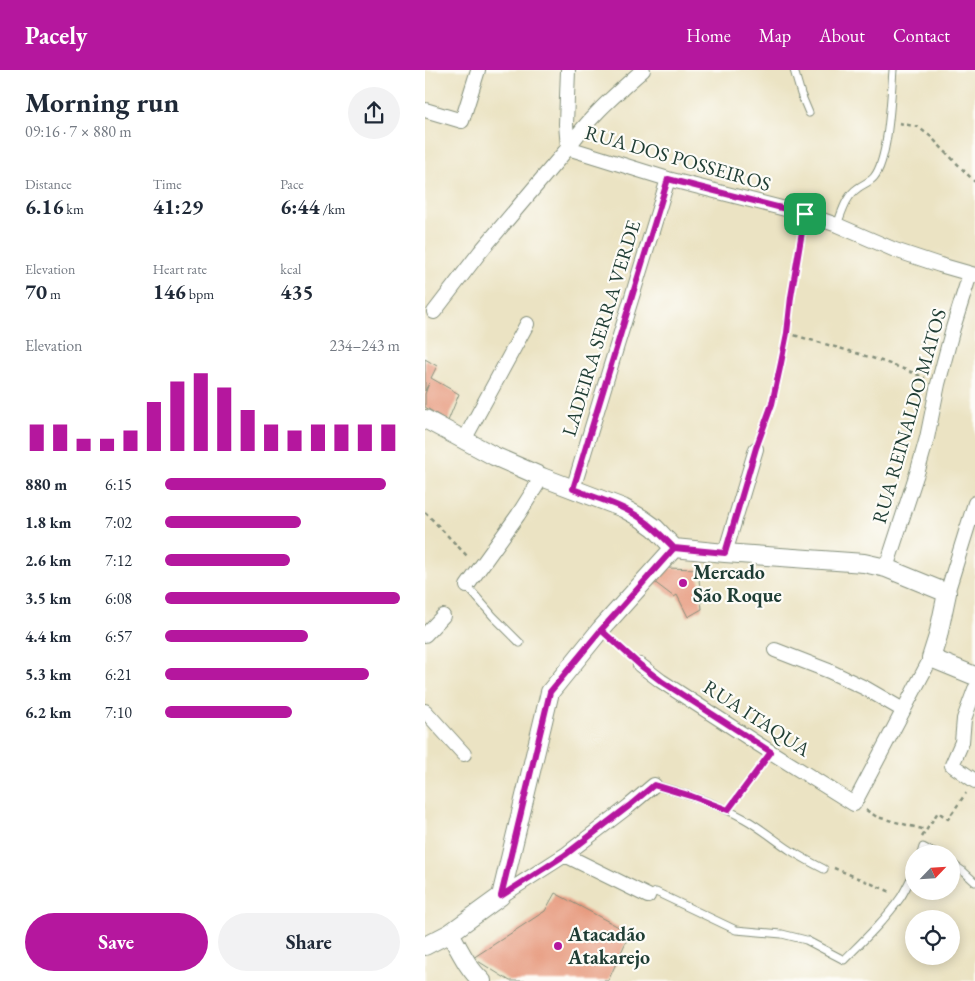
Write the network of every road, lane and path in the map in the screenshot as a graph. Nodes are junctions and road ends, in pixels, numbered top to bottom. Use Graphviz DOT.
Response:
graph roads {
  1 [pos="478,70"];
  2 [pos="568,70"];
  3 [pos="643,70"];
  4 [pos="794,70"];
  5 [pos="893,70"];
  6 [pos="425,110"];
  7 [pos="809,113"];
  8 [pos="889,121"];
  9 [pos="568,148"];
  10 [pos="668,179"];
  11 [pos="975,182"];
  12 [pos="805,214"];
  13 [pos="837,225"];
  14 [pos="973,275"];
  15 [pos="433,312"];
  16 [pos="527,324"];
  17 [pos="787,333"];
  18 [pos="938,384"];
  19 [pos="425,419"];
  20 [pos="464,440"];
  21 [pos="756,448"];
  22 [pos="542,477"];
  23 [pos="573,489"];
  24 [pos="975,503"];
  25 [pos="425,512"];
  26 [pos="674,548"];
  27 [pos="725,553"];
  28 [pos="886,568"];
  29 [pos="480,569"];
  30 [pos="467,586"];
  31 [pos="947,593"];
  32 [pos="443,616"];
  33 [pos="601,630"];
  34 [pos="425,635"];
  35 [pos="520,643"];
  36 [pos="775,650"];
  37 [pos="931,658"];
  38 [pos="640,665"];
  39 [pos="975,676"];
  40 [pos="975,689"];
  41 [pos="903,710"];
  42 [pos="425,711"];
  43 [pos="771,752"];
  44 [pos="464,754"];
  45 [pos="975,781"];
  46 [pos="654,785"];
  47 [pos="854,804"];
  48 [pos="728,810"];
  49 [pos="565,855"];
  50 [pos="824,869"];
  51 [pos="960,869"];
  52 [pos="975,882"];
  53 [pos="905,890"];
  54 [pos="501,896"];
  55 [pos="648,896"];
  56 [pos="902,896"];
  57 [pos="449,933"];
  58 [pos="425,946"];
  59 [pos="482,981"];
  1 -- 6 [label="street"];
  2 -- 9 [label="street"];
  3 -- 9 [label="street"];
  4 -- 7 [label="lane"];
  5 -- 8 [label="lane"];
  8 -- 11 [label="path"];
  8 -- 13 [label="lane"];
  9 -- 10 [label="street, RUA DOS POSSEIROS"];
  9 -- 15 [label="street"];
  10 -- 12 [label="street, RUA DOS POSSEIROS"];
  10 -- 23 [label="street, LADEIRA SERRA VERDE"];
  12 -- 13 [label="street, RUA DOS POSSEIROS"];
  12 -- 17 [label="path"];
  13 -- 14 [label="street, RUA DOS POSSEIROS"];
  14 -- 18 [label="street, RUA REINALDO MATOS"];
  16 -- 20 [label="street"];
  17 -- 18 [label="path"];
  17 -- 21 [label="path"];
  18 -- 28 [label="street, RUA REINALDO MATOS"];
  19 -- 20 [label="street"];
  20 -- 22 [label="street"];
  21 -- 27 [label="street"];
  22 -- 23 [label="street"];
  22 -- 29 [label="street"];
  23 -- 26 [label="street"];
  24 -- 31 [label="street"];
  25 -- 29 [label="path"];
  26 -- 27 [label="street"];
  26 -- 33 [label="street"];
  27 -- 28 [label="street"];
  28 -- 31 [label="street"];
  29 -- 30 [label="street"];
  30 -- 35 [label="lane"];
  31 -- 37 [label="street"];
  32 -- 34 [label="street"];
  33 -- 38 [label="path"];
  33 -- 54 [label="street"];
  36 -- 41 [label="street"];
  37 -- 39 [label="street"];
  37 -- 41 [label="street"];
  38 -- 43 [label="street, RUA ITAQUA"];
  40 -- 45 [label="street"];
  41 -- 47 [label="street"];
  42 -- 44 [label="street"];
  43 -- 47 [label="street, RUA ITAQUA"];
  43 -- 48 [label="path"];
  45 -- 47 [label="path"];
  46 -- 48 [label="lane"];
  46 -- 49 [label="street"];
  48 -- 50 [label="lane"];
  49 -- 54 [label="street"];
  49 -- 55 [label="street"];
  50 -- 56 [label="path"];
  51 -- 52 [label="lane"];
  53 -- 56 [label="lane"];
  54 -- 57 [label="street"];
  55 -- 56 [label="lane"];
  57 -- 58 [label="street"];
  57 -- 59 [label="street"];
}
